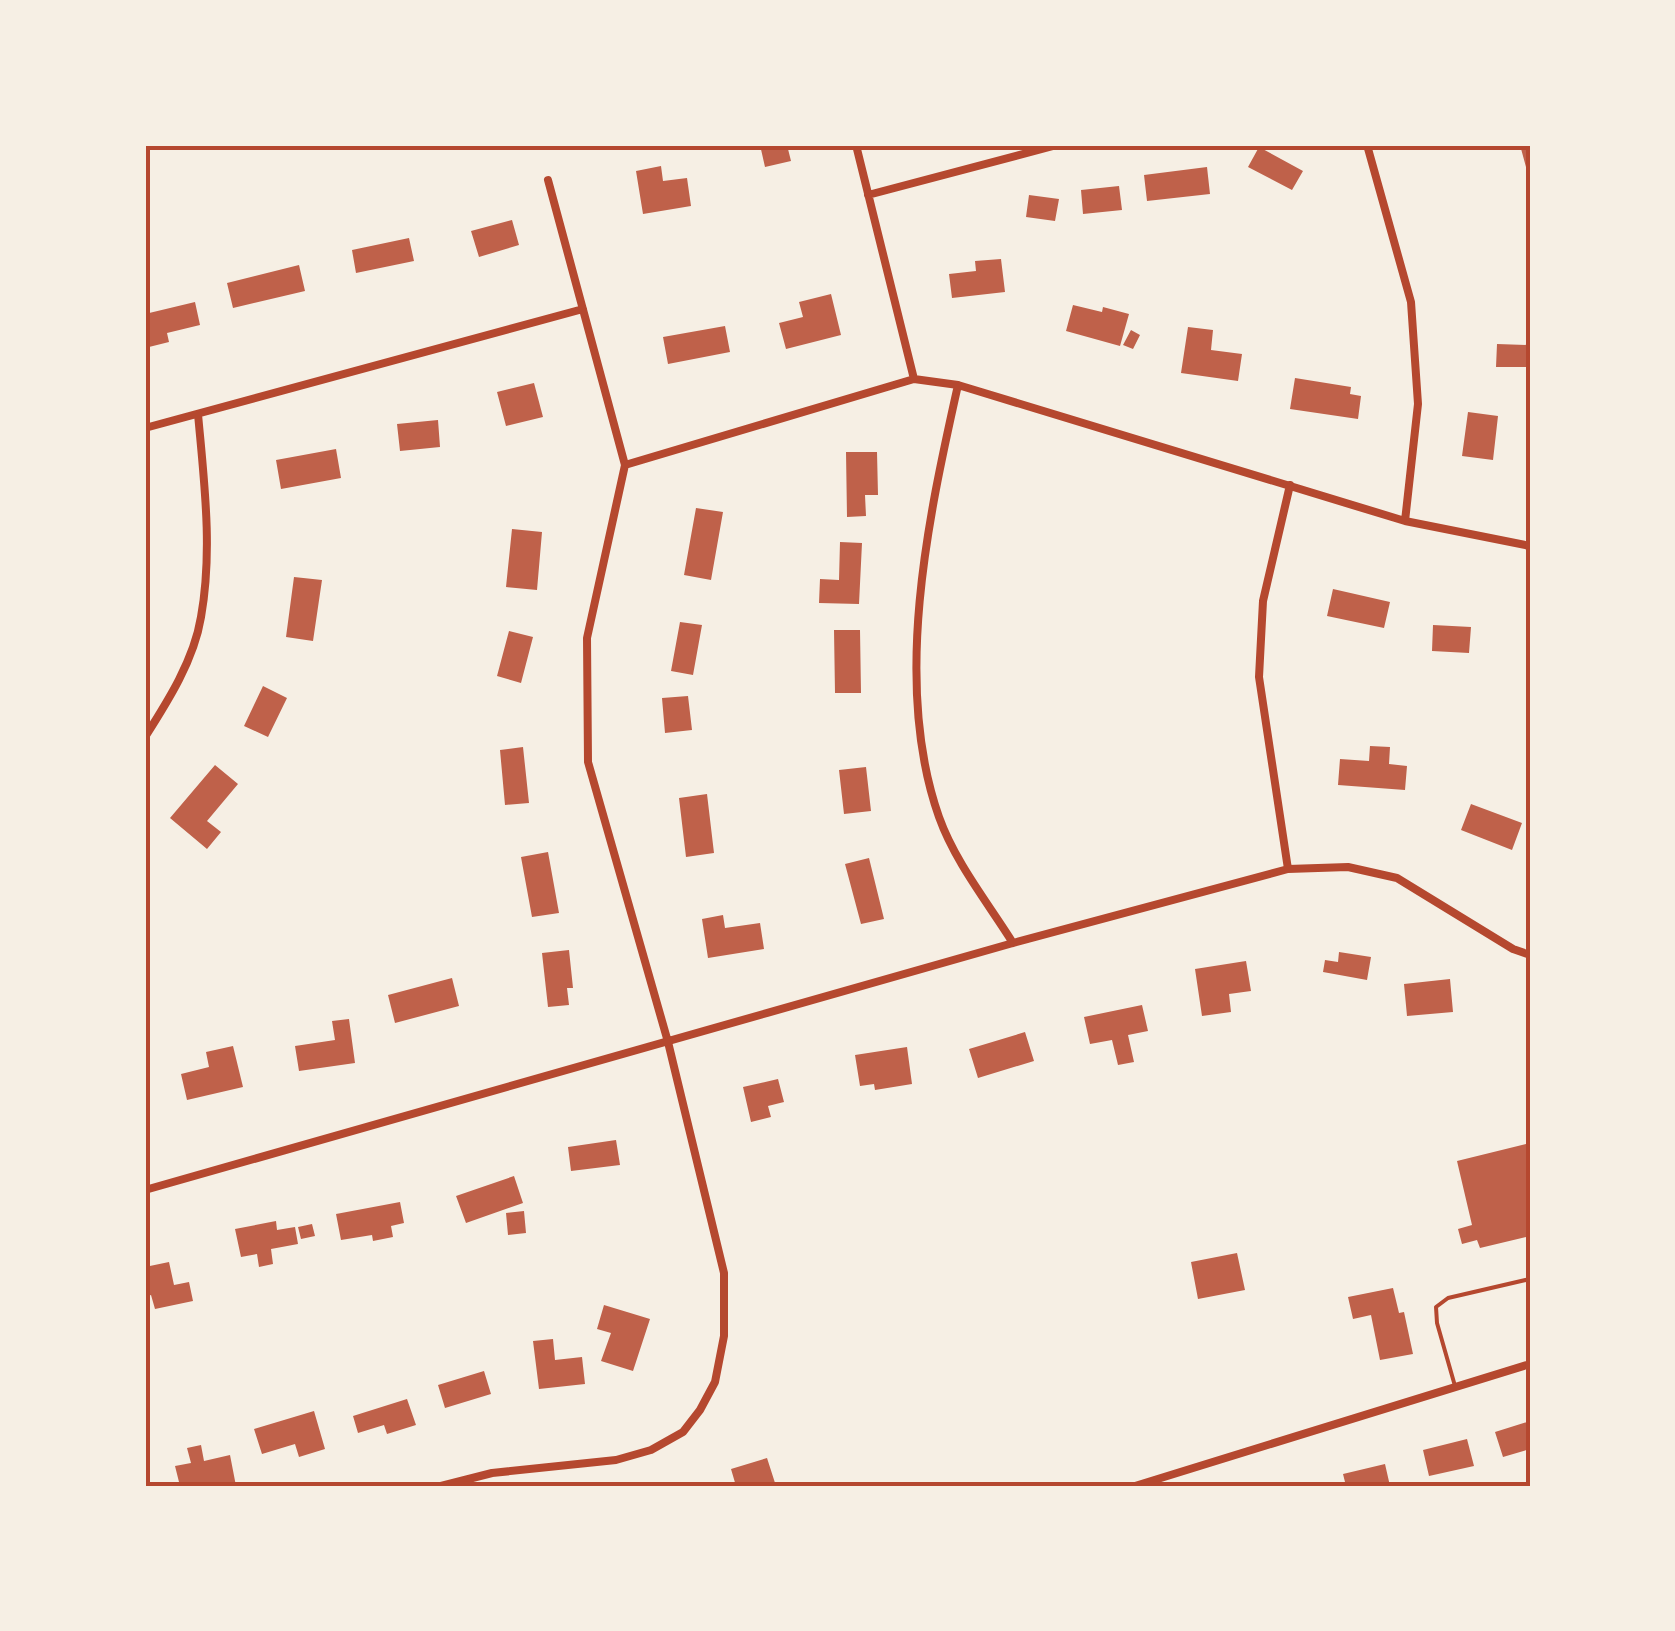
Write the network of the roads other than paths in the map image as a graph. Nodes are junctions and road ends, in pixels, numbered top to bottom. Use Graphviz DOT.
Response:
graph roads {
  1 [pos="856,145"];
  2 [pos="1057,145"];
  3 [pos="1367,145"];
  4 [pos="548,180"];
  5 [pos="868,195"];
  6 [pos="583,308"];
  7 [pos="914,379"];
  8 [pos="958,385"];
  9 [pos="198,414"];
  10 [pos="145,428"];
  11 [pos="625,465"];
  12 [pos="1290,485"];
  13 [pos="1405,521"];
  14 [pos="1530,546"];
  15 [pos="145,737"];
  16 [pos="1288,869"];
  17 [pos="1014,943"];
  18 [pos="1530,955"];
  19 [pos="668,1042"];
  20 [pos="145,1190"];
  21 [pos="1530,1279"];
  22 [pos="1530,1364"];
  23 [pos="1455,1386"];
  24 [pos="441,1486"];
  25 [pos="1135,1486"];
  1 -- 5 [label="street"];
  2 -- 5 [label="street"];
  3 -- 13 [label="street"];
  4 -- 6 [label="street"];
  5 -- 7 [label="street"];
  6 -- 9 [label="street"];
  6 -- 11 [label="street"];
  7 -- 8 [label="street"];
  7 -- 11 [label="street"];
  8 -- 12 [label="street"];
  8 -- 17 [label="street"];
  9 -- 10 [label="street"];
  9 -- 15 [label="street"];
  11 -- 19 [label="street"];
  12 -- 13 [label="street"];
  12 -- 16 [label="street"];
  13 -- 14 [label="street"];
  16 -- 17 [label="street"];
  16 -- 18 [label="street"];
  17 -- 19 [label="street"];
  19 -- 20 [label="street"];
  19 -- 24 [label="street"];
  21 -- 23 [label="lane"];
  22 -- 23 [label="street"];
  23 -- 25 [label="street"];
}
